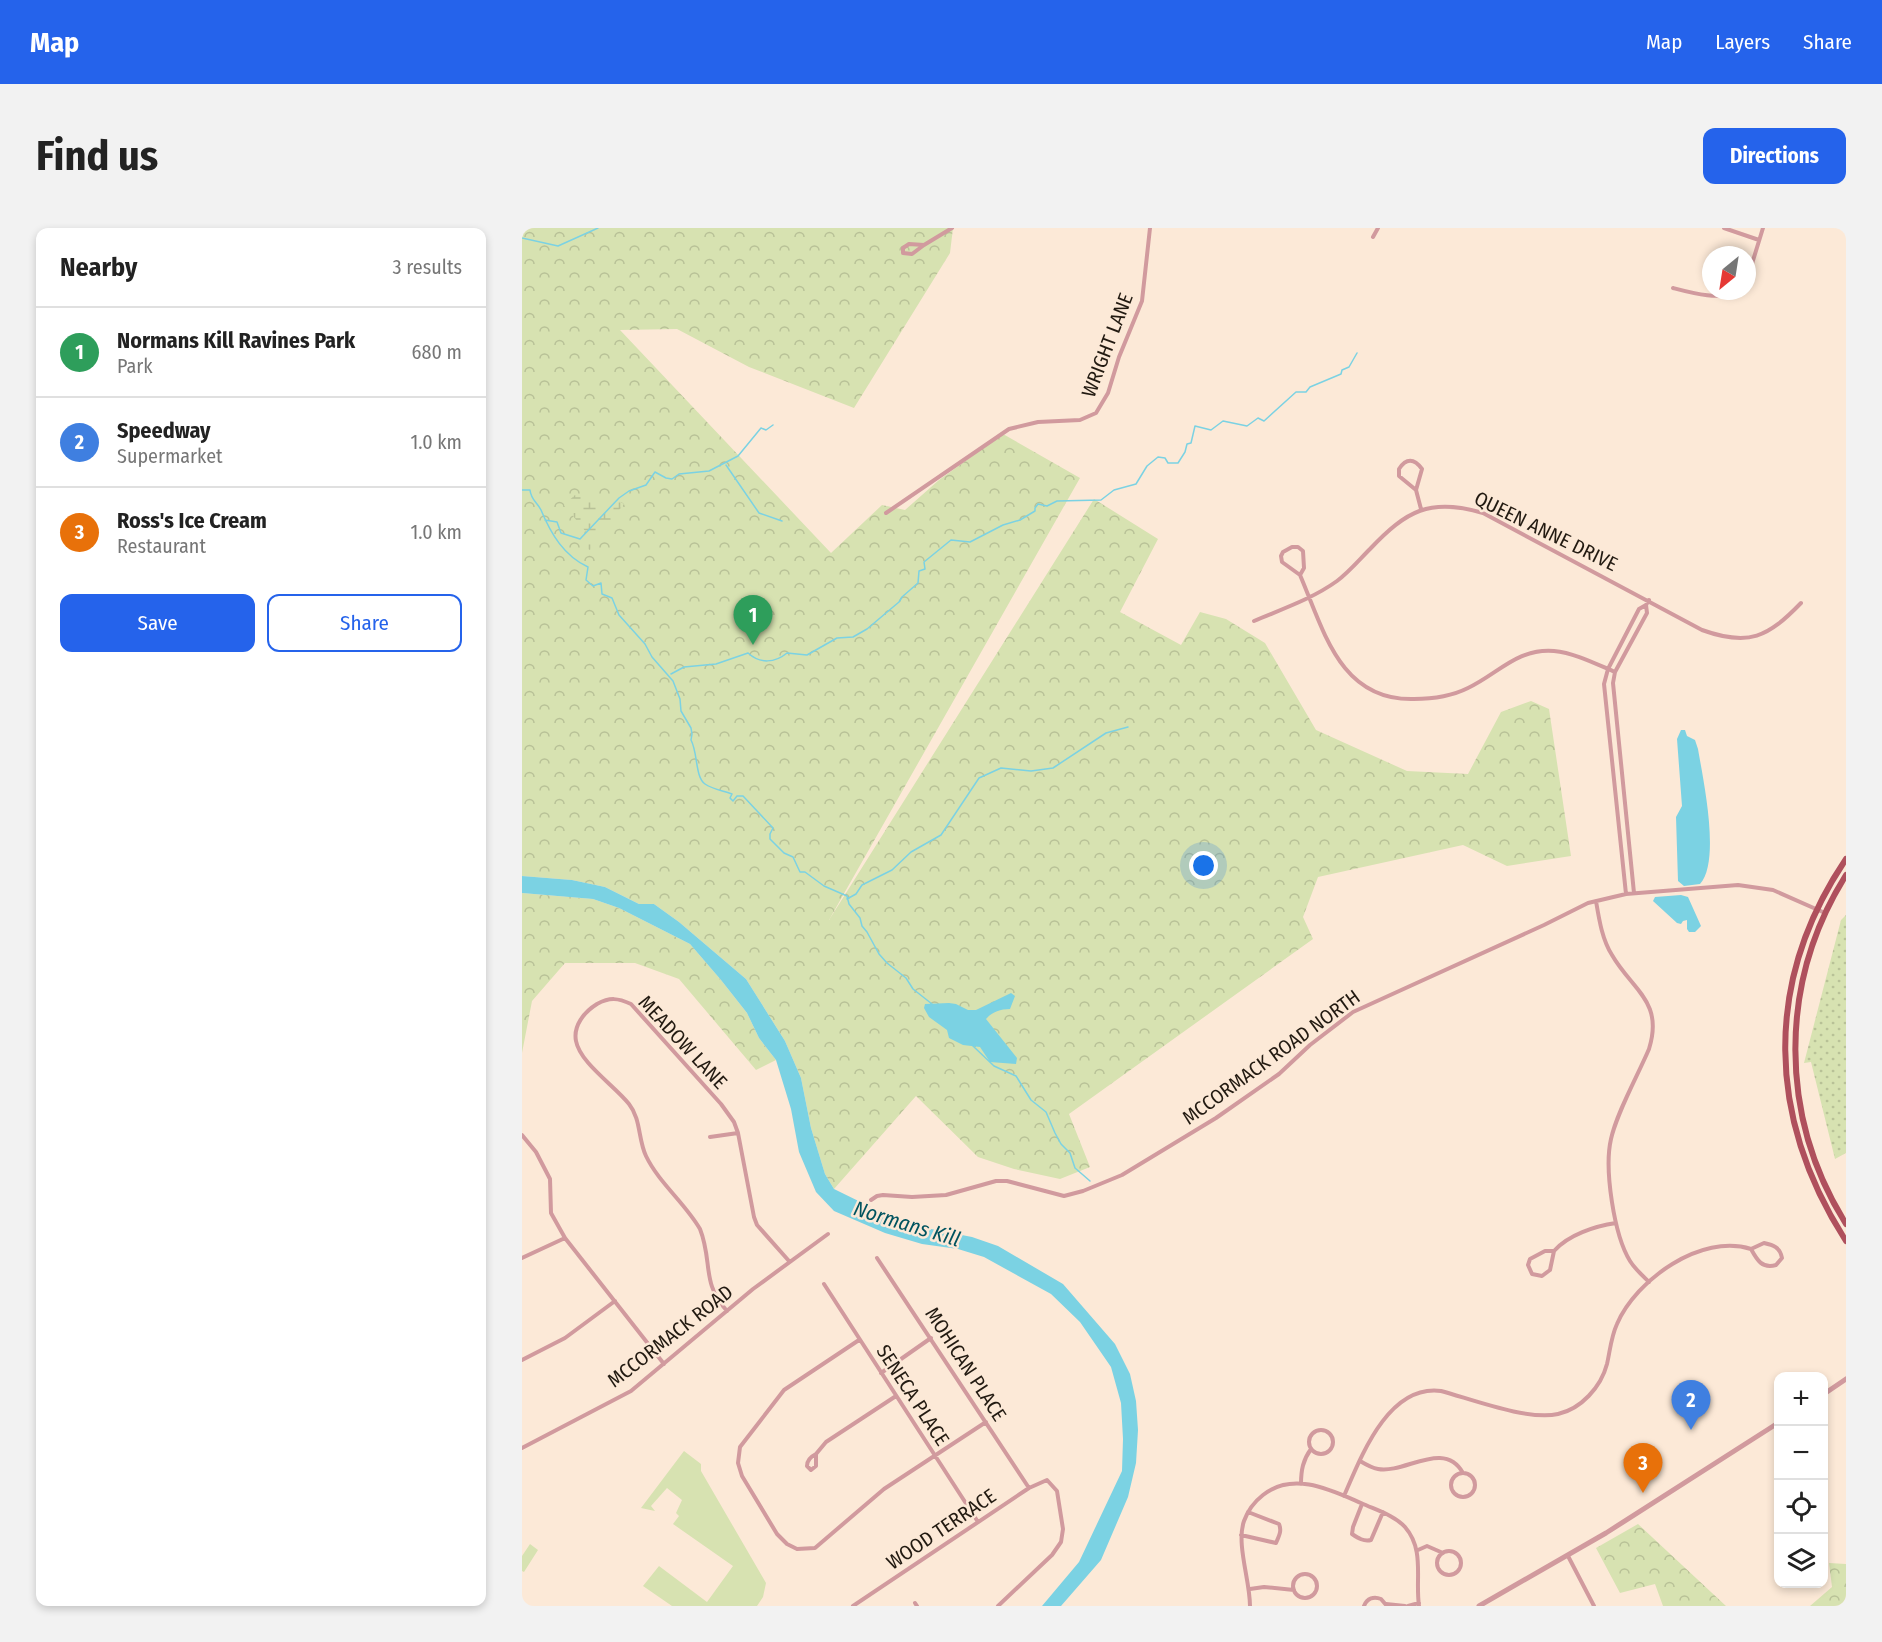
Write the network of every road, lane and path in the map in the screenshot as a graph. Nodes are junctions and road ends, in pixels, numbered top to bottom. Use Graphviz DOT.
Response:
graph roads {
  1 [pos="952,228"];
  2 [pos="1150,228"];
  3 [pos="1378,228"];
  4 [pos="1724,228"];
  5 [pos="1763,228"];
  6 [pos="1373,237"];
  7 [pos="1759,240"];
  8 [pos="924,245"];
  9 [pos="1756,250"];
  10 [pos="1673,288"];
  11 [pos="1702,293"];
  12 [pos="1416,490"];
  13 [pos="1421,509"];
  14 [pos="886,513"];
  15 [pos="1300,575"];
  16 [pos="1309,597"];
  17 [pos="1649,600"];
  18 [pos="1801,603"];
  19 [pos="1646,605"];
  20 [pos="1254,621"];
  21 [pos="1608,669"];
  22 [pos="1615,672"];
  23 [pos="1619,762"];
  24 [pos="1612,763"];
  25 [pos="1619,829"];
  26 [pos="1626,829"];
  27 [pos="1846,859"];
  28 [pos="1846,875"];
  29 [pos="1634,893"];
  30 [pos="1626,894"];
  31 [pos="1596,901"];
  32 [pos="1817,909"];
  33 [pos="1825,913"];
  34 [pos="738,1133"];
  35 [pos="522,1135"];
  36 [pos="710,1137"];
  37 [pos="871,1200"];
  38 [pos="1616,1223"];
  39 [pos="1846,1224"];
  40 [pos="828,1234"];
  41 [pos="566,1238"];
  42 [pos="1846,1241"];
  43 [pos="1751,1249"];
  44 [pos="1554,1251"];
  45 [pos="522,1258"];
  46 [pos="877,1258"];
  47 [pos="789,1261"];
  48 [pos="1649,1282"];
  49 [pos="824,1284"];
  50 [pos="615,1301"];
  51 [pos="727,1311"];
  52 [pos="931,1338"];
  53 [pos="859,1340"];
  54 [pos="522,1360"];
  55 [pos="664,1365"];
  56 [pos="881,1373"];
  57 [pos="1846,1379"];
  58 [pos="1828,1391"];
  59 [pos="896,1396"];
  60 [pos="986,1422"];
  61 [pos="1774,1426"];
  62 [pos="522,1448"];
  63 [pos="1311,1449"];
  64 [pos="816,1454"];
  65 [pos="934,1456"];
  66 [pos="1360,1461"];
  67 [pos="1463,1473"];
  68 [pos="1301,1484"];
  69 [pos="1029,1488"];
  70 [pos="1344,1496"];
  71 [pos="1362,1504"];
  72 [pos="1248,1512"];
  73 [pos="1383,1512"];
  74 [pos="978,1522"];
  75 [pos="1241,1535"];
  76 [pos="1418,1550"];
  77 [pos="1443,1553"];
  78 [pos="1568,1556"];
  79 [pos="1250,1589"];
  80 [pos="1294,1590"];
  81 [pos="1419,1604"];
  82 [pos="1387,1605"];
  83 [pos="853,1606"];
  84 [pos="998,1606"];
  85 [pos="1250,1606"];
  86 [pos="1364,1606"];
  87 [pos="1406,1606"];
  88 [pos="1479,1606"];
  89 [pos="1594,1606"];
  1 -- 8 [label="street"];
  2 -- 14 [label="street, WRIGHT LANE"];
  3 -- 6 [label="street"];
  4 -- 7 [label="street"];
  5 -- 7 [label="street"];
  7 -- 9 [label="street"];
  8 -- 8 [label="street"];
  10 -- 11 [label="street"];
  12 -- 12 [label="street"];
  12 -- 13 [label="street"];
  13 -- 16 [label="street, QUEEN ANNE DRIVE"];
  13 -- 17 [label="street, QUEEN ANNE DRIVE"];
  15 -- 15 [label="street"];
  15 -- 16 [label="street"];
  16 -- 20 [label="street, QUEEN ANNE DRIVE"];
  16 -- 21 [label="street"];
  17 -- 18 [label="street, QUEEN ANNE DRIVE"];
  17 -- 19 [label="street"];
  19 -- 21 [label="street"];
  19 -- 22 [label="street"];
  21 -- 22 [label="street"];
  21 -- 24 [label="street"];
  22 -- 23 [label="street"];
  23 -- 24 [label="street"];
  23 -- 26 [label="street"];
  24 -- 25 [label="street"];
  25 -- 26 [label="street"];
  25 -- 30 [label="street"];
  26 -- 29 [label="street"];
  27 -- 32 [label="main road"];
  28 -- 33 [label="main road"];
  29 -- 30 [label="street, MCCORMACK ROAD NORTH"];
  29 -- 32 [label="street, MCCORMACK ROAD NORTH"];
  30 -- 31 [label="street, MCCORMACK ROAD NORTH"];
  31 -- 37 [label="street, MCCORMACK ROAD NORTH"];
  31 -- 38 [label="street"];
  32 -- 33 [label="street, MCCORMACK ROAD NORTH"];
  32 -- 42 [label="main road"];
  33 -- 39 [label="main road"];
  34 -- 36 [label="street"];
  34 -- 47 [label="street, MEADOW LANE"];
  34 -- 51 [label="street, MEADOW LANE"];
  35 -- 41 [label="street"];
  38 -- 44 [label="street"];
  38 -- 48 [label="street"];
  40 -- 47 [label="street, MCCORMACK ROAD"];
  41 -- 45 [label="street"];
  41 -- 50 [label="street"];
  43 -- 43 [label="street"];
  43 -- 48 [label="street"];
  44 -- 44 [label="street"];
  46 -- 52 [label="street, MOHICAN PLACE"];
  47 -- 51 [label="street, MCCORMACK ROAD"];
  48 -- 66 [label="street"];
  49 -- 53 [label="street, SENECA PLACE"];
  50 -- 54 [label="street"];
  50 -- 55 [label="street"];
  51 -- 55 [label="street, MCCORMACK ROAD"];
  52 -- 56 [label="street"];
  52 -- 60 [label="street, MOHICAN PLACE"];
  53 -- 56 [label="street, SENECA PLACE"];
  53 -- 65 [label="street"];
  55 -- 62 [label="street, MCCORMACK ROAD"];
  56 -- 59 [label="street, SENECA PLACE"];
  57 -- 58 [label="street"];
  59 -- 64 [label="street"];
  59 -- 65 [label="street, SENECA PLACE"];
  60 -- 65 [label="street"];
  60 -- 69 [label="street, MOHICAN PLACE"];
  61 -- 78 [label="street"];
  63 -- 63 [label="street"];
  63 -- 68 [label="street"];
  65 -- 74 [label="street, SENECA PLACE"];
  66 -- 67 [label="street"];
  66 -- 70 [label="street"];
  67 -- 67 [label="street"];
  68 -- 70 [label="street"];
  68 -- 72 [label="street"];
  69 -- 74 [label="street, WOOD TERRACE"];
  69 -- 84 [label="street, WOOD TERRACE"];
  70 -- 71 [label="street"];
  71 -- 73 [label="street"];
  71 -- 73 [label="street"];
  72 -- 75 [label="street"];
  72 -- 75 [label="street"];
  73 -- 76 [label="street"];
  74 -- 83 [label="street, WOOD TERRACE"];
  75 -- 79 [label="street"];
  76 -- 77 [label="street"];
  76 -- 81 [label="street"];
  77 -- 77 [label="street"];
  78 -- 88 [label="street"];
  78 -- 89 [label="street"];
  79 -- 80 [label="street"];
  79 -- 85 [label="street"];
  80 -- 80 [label="street"];
  81 -- 87 [label="street"];
  82 -- 86 [label="street"];
  82 -- 87 [label="street"];
}
